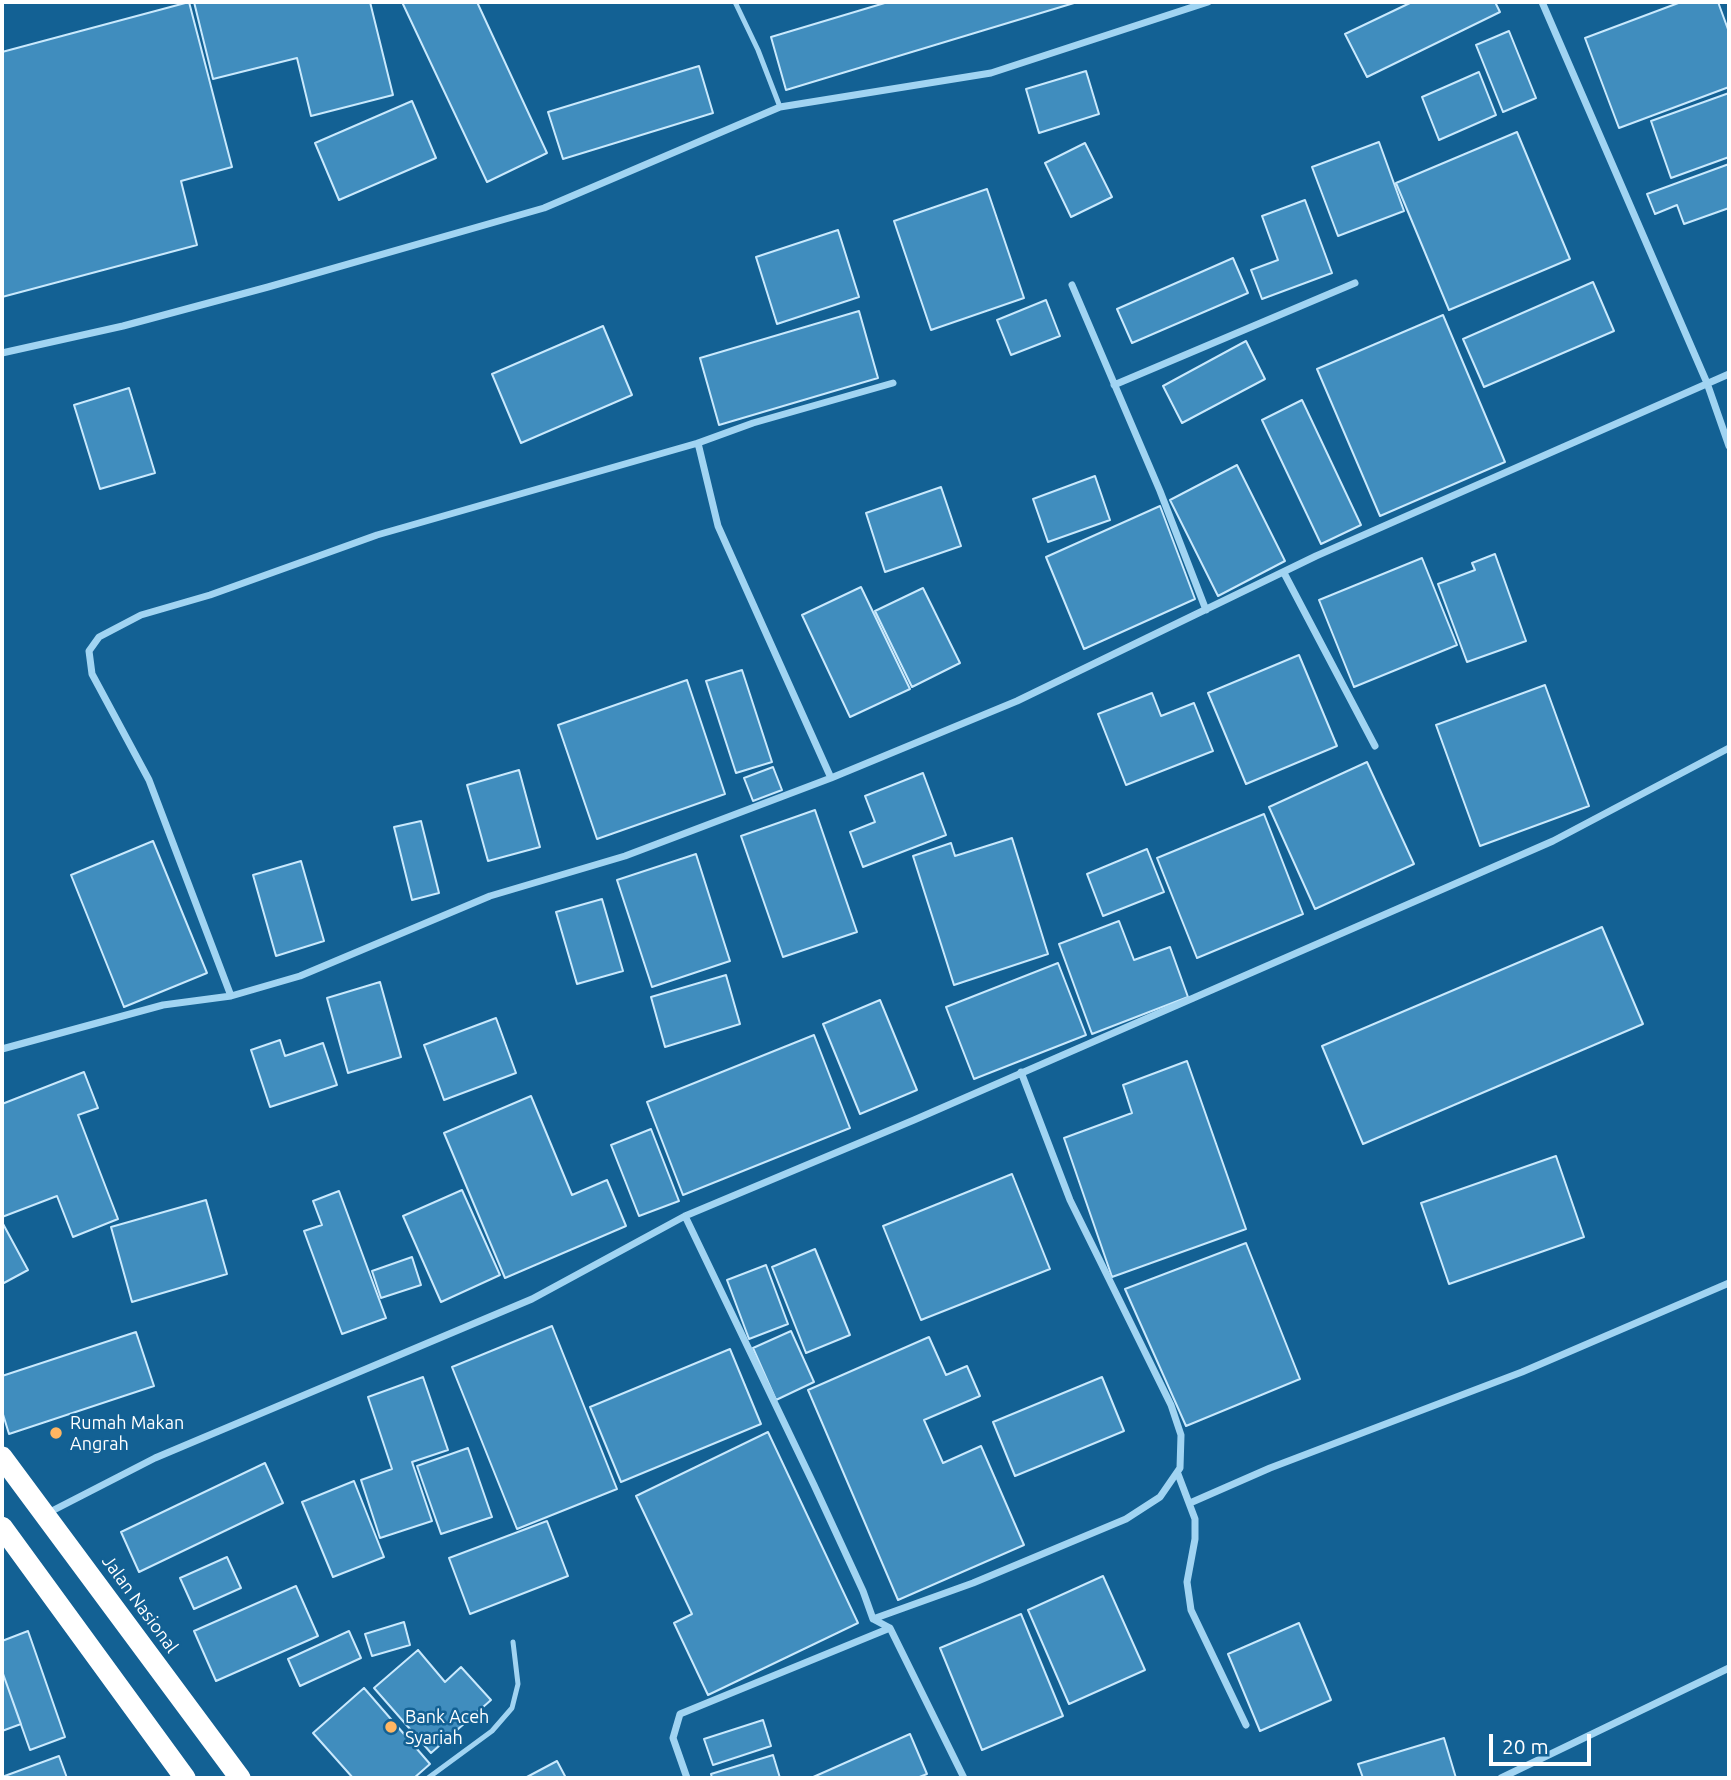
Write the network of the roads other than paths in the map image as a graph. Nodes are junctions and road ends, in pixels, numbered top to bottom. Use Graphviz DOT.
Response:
graph roads {
  1 [pos="735,2"];
  2 [pos="1208,2"];
  3 [pos="1542,2"];
  4 [pos="780,107"];
  5 [pos="1355,283"];
  6 [pos="1072,285"];
  7 [pos="2,353"];
  8 [pos="1729,374"];
  9 [pos="893,383"];
  10 [pos="1707,383"];
  11 [pos="1114,385"];
  12 [pos="698,443"];
  13 [pos="1729,446"];
  14 [pos="1284,573"];
  15 [pos="1206,610"];
  16 [pos="1374,746"];
  17 [pos="1729,748"];
  18 [pos="831,778"];
  19 [pos="231,996"];
  20 [pos="2,1049"];
  21 [pos="1021,1072"];
  22 [pos="685,1216"];
  23 [pos="1729,1283"];
  24 [pos="2,1457"];
  25 [pos="1178,1474"];
  26 [pos="1190,1503"];
  27 [pos="46,1514"];
  28 [pos="2,1527"];
  29 [pos="873,1619"];
  30 [pos="890,1628"];
  31 [pos="513,1642"];
  32 [pos="1729,1668"];
  33 [pos="1246,1725"];
  34 [pos="185,1778"];
  35 [pos="240,1778"];
  36 [pos="428,1778"];
  37 [pos="687,1778"];
  38 [pos="964,1778"];
  39 [pos="1501,1778"];
  1 -- 4 [label="lane"];
  2 -- 4 [label="street"];
  3 -- 10 [label="street"];
  4 -- 7 [label="street"];
  5 -- 11 [label="street"];
  6 -- 11 [label="street"];
  8 -- 10 [label="street"];
  9 -- 12 [label="street"];
  10 -- 13 [label="street"];
  10 -- 14 [label="street"];
  11 -- 15 [label="street"];
  12 -- 18 [label="street"];
  12 -- 19 [label="street"];
  14 -- 15 [label="street"];
  14 -- 16 [label="street"];
  15 -- 18 [label="street"];
  17 -- 21 [label="street"];
  18 -- 19 [label="street"];
  19 -- 20 [label="street"];
  21 -- 22 [label="street"];
  21 -- 25 [label="street"];
  22 -- 27 [label="street"];
  22 -- 29 [label="street"];
  23 -- 26 [label="street"];
  24 -- 27 [label="highway, Jalan Nasional"];
  25 -- 26 [label="street"];
  25 -- 29 [label="street"];
  26 -- 33 [label="street"];
  27 -- 35 [label="highway, Jalan Nasional"];
  28 -- 34 [label="highway"];
  29 -- 30 [label="street"];
  30 -- 37 [label="street"];
  30 -- 38 [label="street"];
  31 -- 36 [label="lane"];
  32 -- 39 [label="street"];
}
